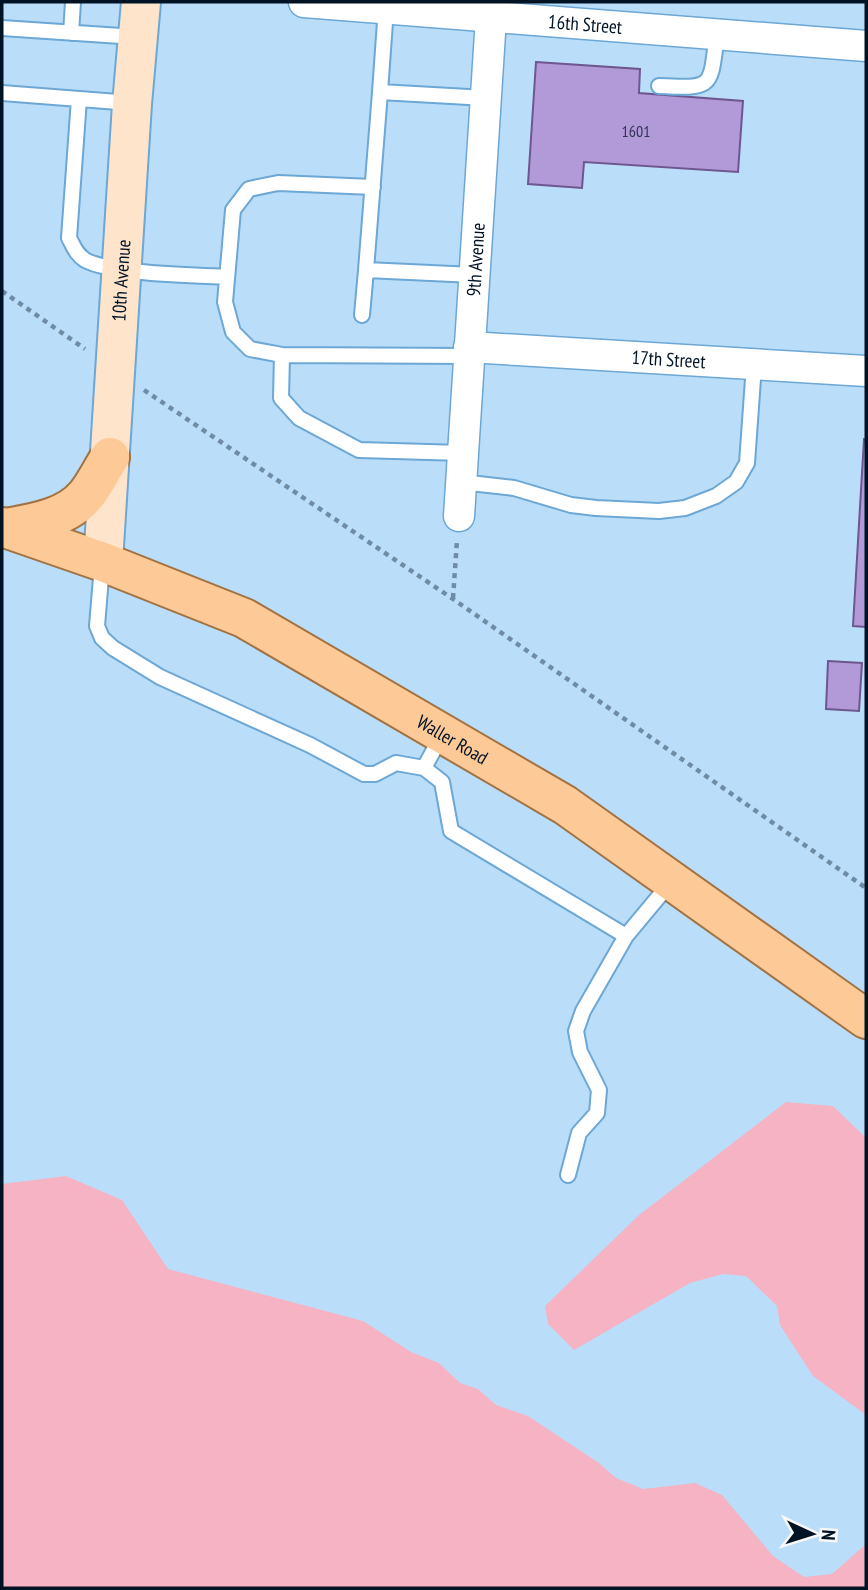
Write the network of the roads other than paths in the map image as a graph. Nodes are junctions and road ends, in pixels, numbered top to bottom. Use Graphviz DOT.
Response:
graph roads {
  1 [pos="73,2"];
  2 [pos="304,2"];
  3 [pos="386,8"];
  4 [pos="491,9"];
  5 [pos="139,20"];
  6 [pos="2,28"];
  7 [pos="71,33"];
  8 [pos="717,34"];
  9 [pos="866,46"];
  10 [pos="659,86"];
  11 [pos="380,92"];
  12 [pos="2,93"];
  13 [pos="486,98"];
  14 [pos="79,100"];
  15 [pos="132,104"];
  16 [pos="373,187"];
  17 [pos="121,269"];
  18 [pos="366,270"];
  19 [pos="474,275"];
  20 [pos="227,277"];
  21 [pos="362,315"];
  22 [pos="469,352"];
  23 [pos="282,355"];
  24 [pos="754,365"];
  25 [pos="866,371"];
  26 [pos="110,457"];
  27 [pos="461,467"];
  28 [pos="458,516"];
  29 [pos="4,528"];
  30 [pos="103,562"];
  31 [pos="443,734"];
  32 [pos="424,768"];
  33 [pos="672,881"];
  34 [pos="626,936"];
  35 [pos="866,1019"];
  36 [pos="568,1175"];
  1 -- 7 [label="lane"];
  2 -- 3 [label="street, 16th Street"];
  3 -- 4 [label="street, 16th Street"];
  3 -- 11 [label="lane"];
  4 -- 8 [label="street, 16th Street"];
  4 -- 13 [label="street, 9th Avenue"];
  5 -- 7 [label="lane"];
  5 -- 15 [label="street, 10th Avenue"];
  6 -- 7 [label="lane"];
  8 -- 9 [label="street, 16th Street"];
  8 -- 10 [label="lane"];
  11 -- 13 [label="lane"];
  11 -- 16 [label="lane"];
  12 -- 14 [label="lane"];
  13 -- 19 [label="street, 9th Avenue"];
  14 -- 15 [label="lane"];
  14 -- 17 [label="lane"];
  15 -- 17 [label="street, 10th Avenue"];
  16 -- 18 [label="lane"];
  16 -- 20 [label="lane"];
  17 -- 20 [label="lane"];
  17 -- 26 [label="street, 10th Avenue"];
  18 -- 19 [label="lane"];
  18 -- 21 [label="lane"];
  19 -- 22 [label="street, 9th Avenue"];
  20 -- 23 [label="lane"];
  22 -- 23 [label="lane"];
  22 -- 24 [label="street, 17th Street"];
  22 -- 27 [label="street, 9th Avenue"];
  23 -- 27 [label="lane"];
  24 -- 25 [label="street, 17th Street"];
  24 -- 27 [label="lane"];
  26 -- 29 [label="main road"];
  26 -- 30 [label="street, 10th Avenue"];
  27 -- 28 [label="street, 9th Avenue"];
  29 -- 30 [label="main road, Waller Road"];
  30 -- 31 [label="main road, Waller Road"];
  30 -- 32 [label="lane"];
  31 -- 32 [label="lane"];
  31 -- 33 [label="main road, Waller Road"];
  32 -- 34 [label="lane"];
  33 -- 34 [label="lane"];
  33 -- 35 [label="main road, Waller Road"];
  34 -- 36 [label="lane"];
}
